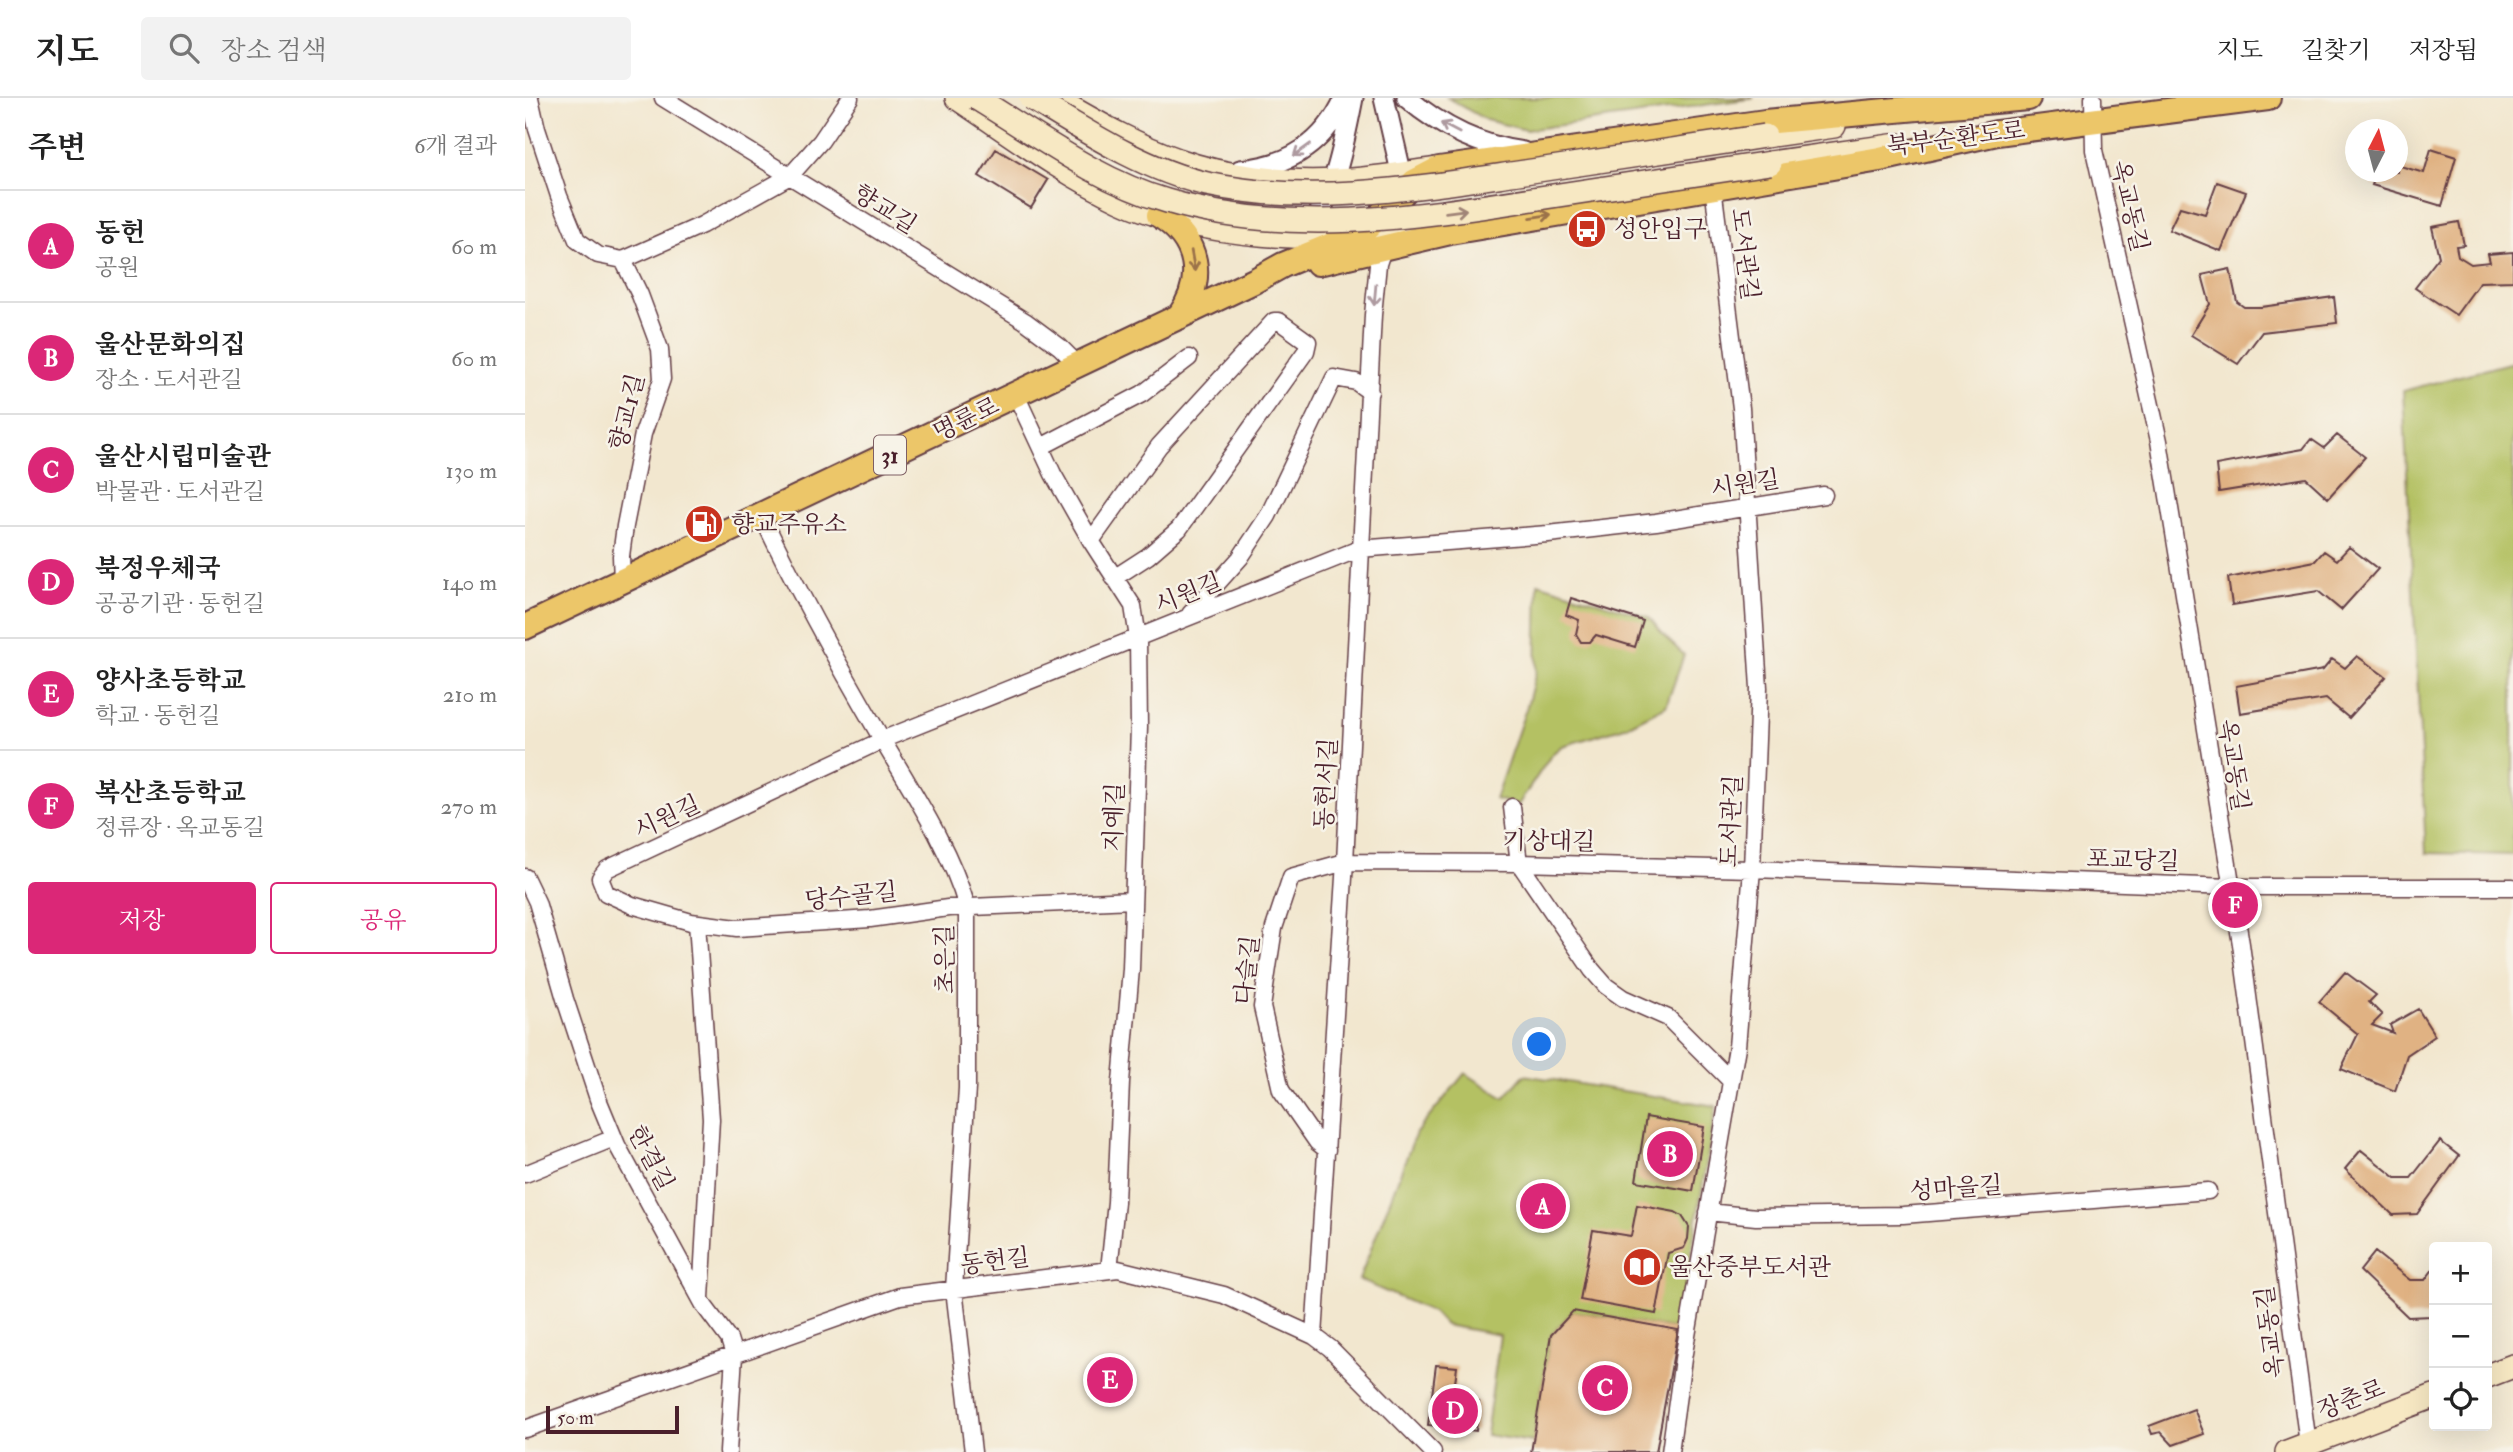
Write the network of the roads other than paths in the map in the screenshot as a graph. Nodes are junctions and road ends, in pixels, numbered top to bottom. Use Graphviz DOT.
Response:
graph roads {
  1 [pos="530,98"];
  2 [pos="663,98"];
  3 [pos="850,98"];
  4 [pos="957,98"];
  5 [pos="977,98"];
  6 [pos="1031,98"];
  7 [pos="1054,98"];
  8 [pos="1345,98"];
  9 [pos="1353,98"];
  10 [pos="1384,98"];
  11 [pos="1407,98"];
  12 [pos="2028,98"];
  13 [pos="2268,98"];
  14 [pos="1993,102"];
  15 [pos="2093,110"];
  16 [pos="1997,133"];
  17 [pos="1538,155"];
  18 [pos="1209,169"];
  19 [pos="790,176"];
  20 [pos="1335,181"];
  21 [pos="1403,181"];
  22 [pos="1713,187"];
  23 [pos="1159,215"];
  24 [pos="1450,232"];
  25 [pos="1306,237"];
  26 [pos="1385,242"];
  27 [pos="1352,247"];
  28 [pos="623,260"];
  29 [pos="1283,265"];
  30 [pos="1254,281"];
  31 [pos="1179,317"];
  32 [pos="1189,358"];
  33 [pos="1078,365"];
  34 [pos="1370,392"];
  35 [pos="1016,395"];
  36 [pos="1041,447"];
  37 [pos="1824,495"];
  38 [pos="1747,507"];
  39 [pos="762,516"];
  40 [pos="1091,541"];
  41 [pos="1359,549"];
  42 [pos="1114,578"];
  43 [pos="622,581"];
  44 [pos="1186,618"];
  45 [pos="525,626"];
  46 [pos="1138,638"];
  47 [pos="882,740"];
  48 [pos="1513,807"];
  49 [pos="1345,862"];
  50 [pos="1519,863"];
  51 [pos="607,869"];
  52 [pos="1752,869"];
  53 [pos="525,877"];
  54 [pos="2230,887"];
  55 [pos="2513,887"];
  56 [pos="1133,900"];
  57 [pos="531,904"];
  58 [pos="967,907"];
  59 [pos="697,923"];
  60 [pos="1731,1082"];
  61 [pos="614,1138"];
  62 [pos="1327,1150"];
  63 [pos="525,1174"];
  64 [pos="2208,1191"];
  65 [pos="1708,1212"];
  66 [pos="1109,1270"];
  67 [pos="954,1289"];
  68 [pos="701,1300"];
  69 [pos="1314,1336"];
  70 [pos="734,1355"];
  71 [pos="2513,1366"];
  72 [pos="2492,1374"];
  73 [pos="2429,1398"];
  74 [pos="525,1429"];
  75 [pos="2308,1444"];
  76 [pos="728,1452"];
  77 [pos="973,1452"];
  78 [pos="1433,1452"];
  79 [pos="1669,1452"];
  80 [pos="2287,1452"];
  1 -- 28 [label="street"];
  2 -- 19 [label="street, 향교길"];
  3 -- 19 [label="street"];
  4 -- 23 [label="main road"];
  5 -- 16 [label="main road, 북부순환도로, one-way, bridge"];
  6 -- 14 [label="main road, 북부순환도로, bridge"];
  7 -- 18 [label="main road"];
  8 -- 18 [label="street, one-way"];
  9 -- 20 [label="street"];
  10 -- 21 [label="street"];
  17 -- 11 [label="street, one-way"];
  12 -- 14 [label="main road, 북부순환도로"];
  13 -- 15 [label="main road, 북부순환도로"];
  14 -- 17 [label="main road"];
  15 -- 16 [label="main road, 북부순환도로"];
  15 -- 54 [label="street, 옥교동길"];
  16 -- 22 [label="main road"];
  17 -- 21 [label="main road"];
  18 -- 20 [label="main road"];
  19 -- 28 [label="street"];
  19 -- 33 [label="street, 향교길"];
  20 -- 21 [label="main road"];
  20 -- 25 [label="street"];
  21 -- 24 [label="street"];
  21 -- 26 [label="street"];
  21 -- 27 [label="main road"];
  24 -- 22 [label="main road, one-way"];
  22 -- 38 [label="street, 도서관길"];
  23 -- 25 [label="main road"];
  23 -- 31 [label="main road, one-way"];
  24 -- 26 [label="main road"];
  25 -- 27 [label="main road"];
  25 -- 29 [label="street"];
  26 -- 27 [label="main road"];
  26 -- 34 [label="street, 동헌서길, one-way"];
  27 -- 29 [label="main road"];
  27 -- 30 [label="main road"];
  28 -- 43 [label="street, 향교1길"];
  29 -- 30 [label="main road"];
  30 -- 31 [label="main road, 명륜로 / 31"];
  31 -- 33 [label="main road, 명륜로 / 31"];
  32 -- 36 [label="street"];
  33 -- 35 [label="main road, 명륜로 / 31"];
  34 -- 41 [label="street, 동헌서길"];
  34 -- 44 [label="street"];
  35 -- 36 [label="street, 지예길"];
  35 -- 39 [label="main road, 명륜로 / 31"];
  36 -- 40 [label="street, 지예길"];
  37 -- 38 [label="street, 시원길"];
  38 -- 41 [label="street, 시원길"];
  38 -- 52 [label="street, 도서관길"];
  39 -- 43 [label="main road, 명륜로 / 31"];
  39 -- 47 [label="street, 초은길"];
  40 -- 42 [label="street, 지예길"];
  40 -- 42 [label="street"];
  41 -- 44 [label="street, 시원길"];
  41 -- 49 [label="street, 동헌서길"];
  42 -- 46 [label="street, 지예길"];
  43 -- 45 [label="main road, 명륜로 / 31"];
  44 -- 46 [label="street, 시원길"];
  46 -- 47 [label="street, 시원길"];
  46 -- 56 [label="street, 지예길"];
  47 -- 51 [label="street, 시원길"];
  47 -- 58 [label="street, 초은길"];
  48 -- 50 [label="street"];
  49 -- 50 [label="street, 기상대길"];
  49 -- 62 [label="street, 동헌서길"];
  49 -- 62 [label="street, 다슬길"];
  50 -- 52 [label="street, 기상대길"];
  50 -- 60 [label="street"];
  51 -- 59 [label="street, 당수골길"];
  52 -- 54 [label="street, 포교당길"];
  52 -- 60 [label="street, 도서관길"];
  53 -- 57 [label="street, 한결길"];
  54 -- 55 [label="street, 포교당길"];
  54 -- 75 [label="street, 옥교동길"];
  56 -- 58 [label="street, 당수골길"];
  56 -- 66 [label="street, 지예길"];
  57 -- 61 [label="street, 한결길"];
  58 -- 59 [label="street, 당수골길"];
  58 -- 67 [label="street, 초은길"];
  59 -- 68 [label="street"];
  60 -- 65 [label="street, 도서관길"];
  61 -- 63 [label="street"];
  61 -- 68 [label="street, 한결길"];
  62 -- 69 [label="street, 동헌서길"];
  64 -- 65 [label="street, 성마을길"];
  65 -- 79 [label="street, 도서관길"];
  66 -- 67 [label="street, 동헌길"];
  66 -- 69 [label="street, 동헌길"];
  67 -- 70 [label="street, 동헌길"];
  67 -- 77 [label="street, 초은길"];
  68 -- 70 [label="street, 한결길"];
  69 -- 78 [label="street, 동헌길"];
  70 -- 74 [label="street, 동헌길"];
  70 -- 76 [label="street"];
  71 -- 72 [label="main road"];
  73 -- 75 [label="main road, 장춘로"];
  75 -- 80 [label="main road, 장춘로"];
}
